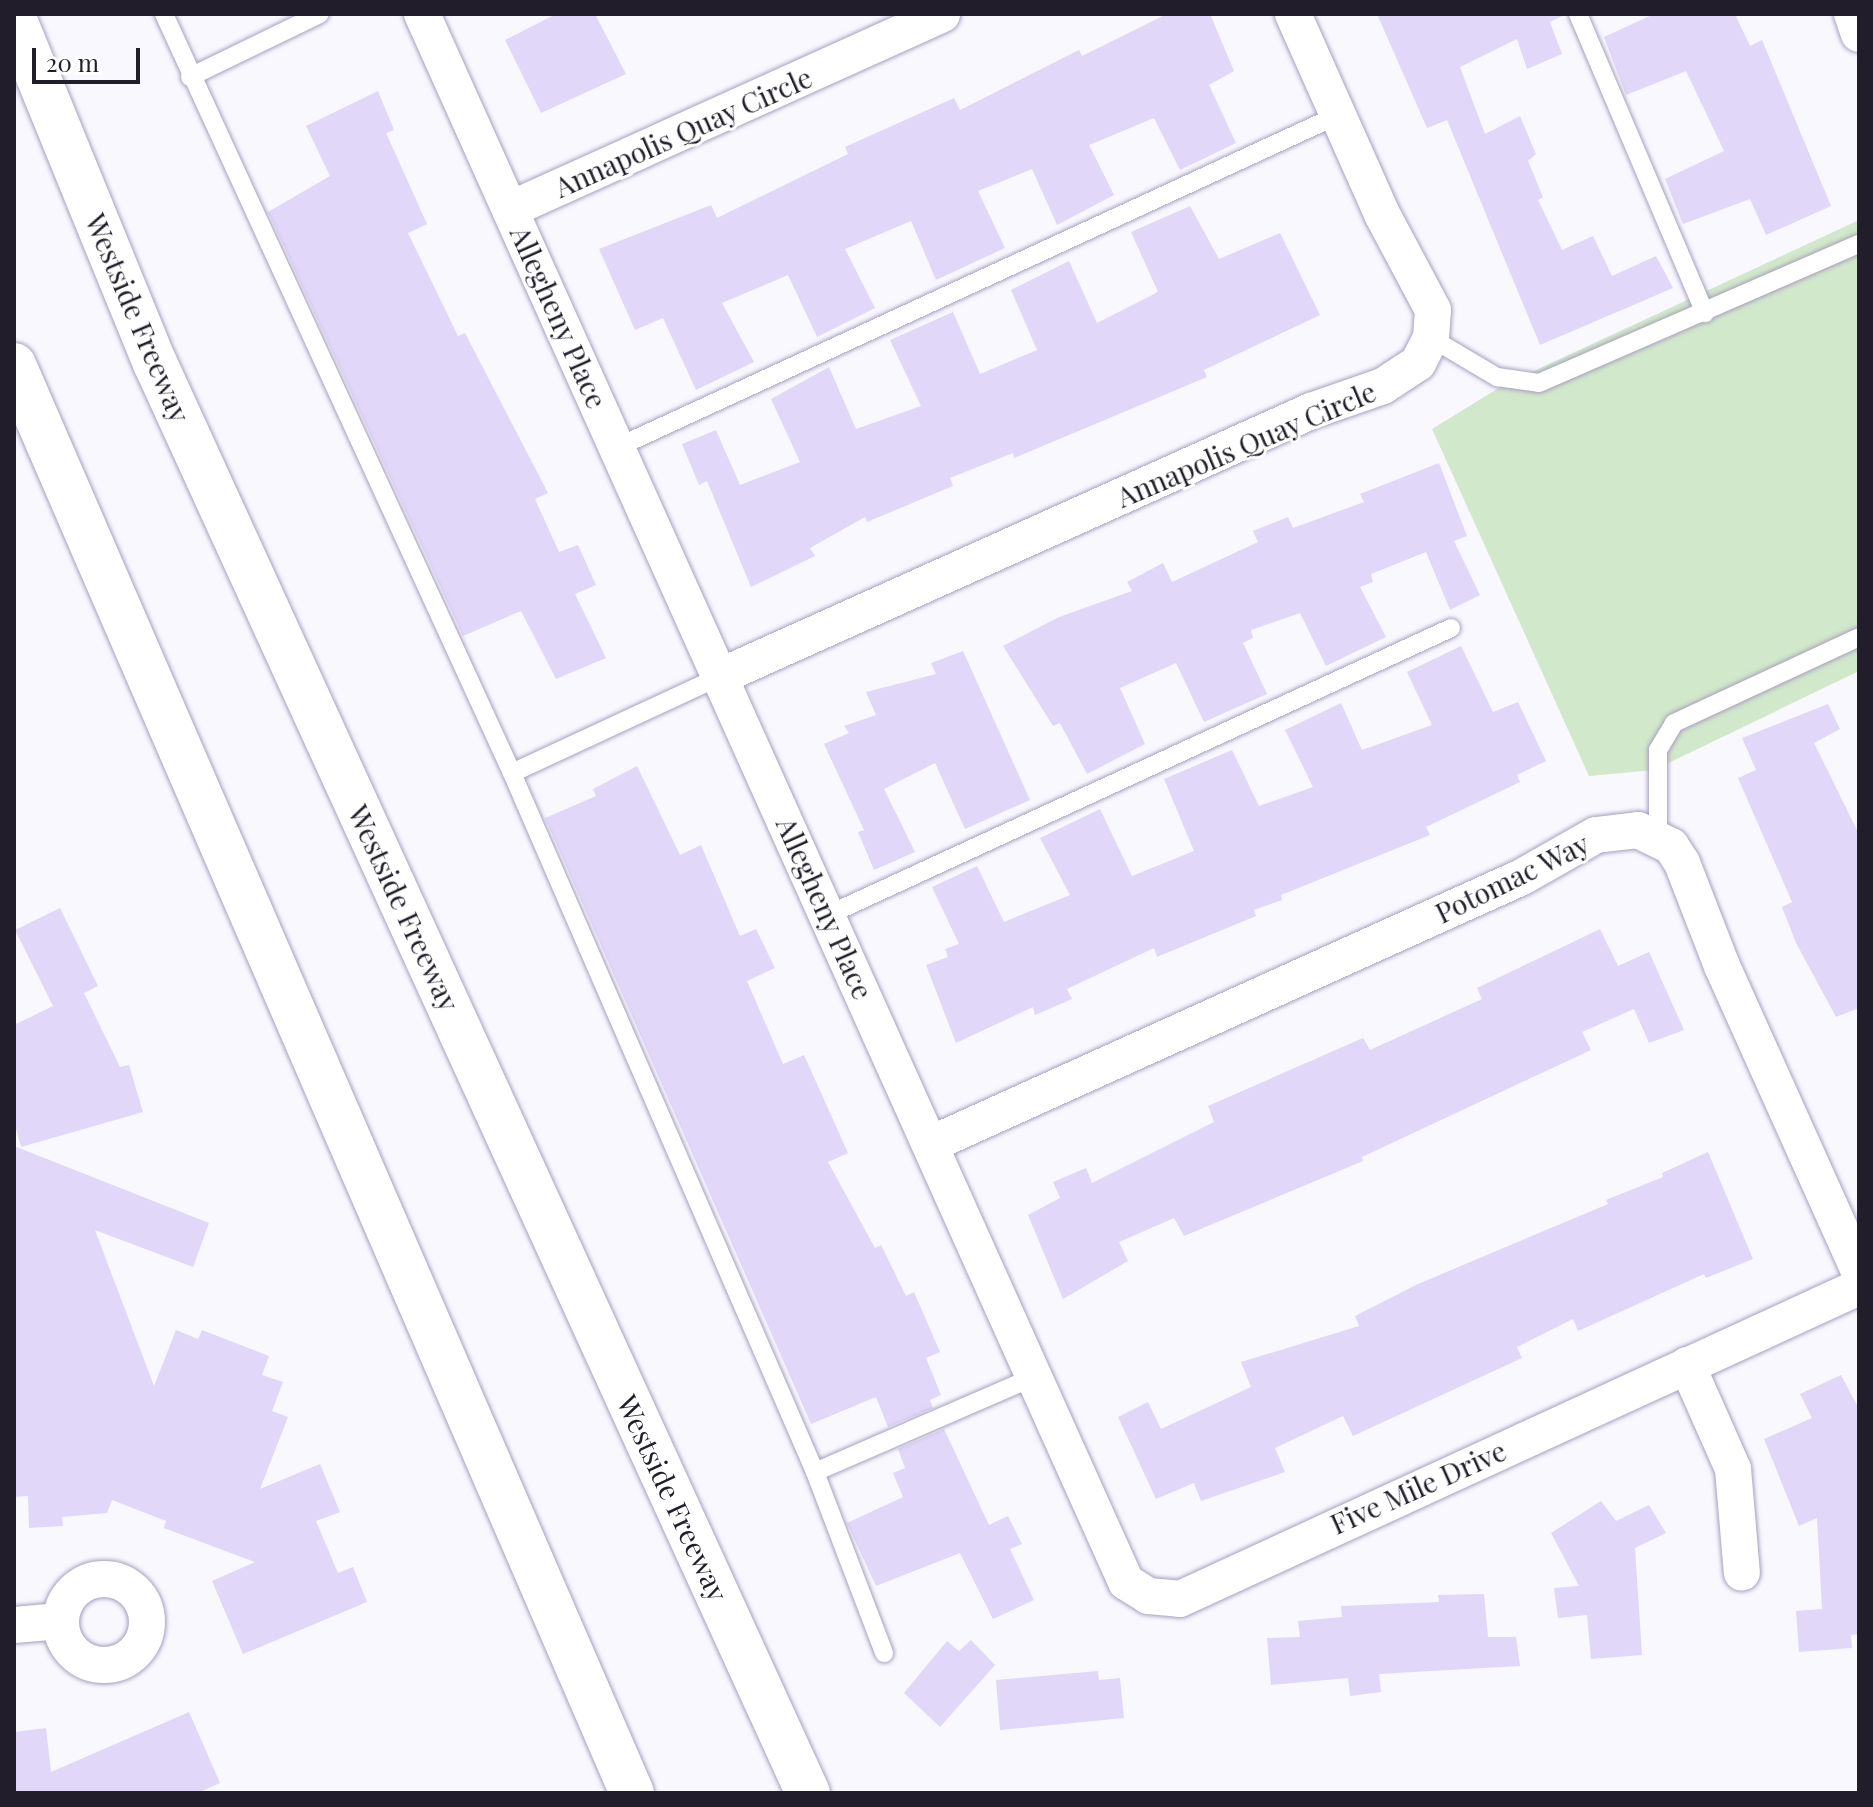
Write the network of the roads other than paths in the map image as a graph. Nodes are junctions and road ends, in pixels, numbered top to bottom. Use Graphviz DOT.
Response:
graph roads {
  1 [pos="164,14"];
  2 [pos="320,14"];
  3 [pos="422,14"];
  4 [pos="942,14"];
  5 [pos="1293,14"];
  6 [pos="1578,14"];
  7 [pos="1852,14"];
  8 [pos="14,18"];
  9 [pos="1859,34"];
  10 [pos="190,77"];
  11 [pos="1338,115"];
  12 [pos="511,209"];
  13 [pos="1859,244"];
  14 [pos="1705,313"];
  15 [pos="1431,338"];
  16 [pos="14,365"];
  17 [pos="618,447"];
  18 [pos="1451,628"];
  19 [pos="1859,637"];
  20 [pos="721,676"];
  21 [pos="512,773"];
  22 [pos="1658,837"];
  23 [pos="828,915"];
  24 [pos="931,1144"];
  25 [pos="1859,1271"];
  26 [pos="1859,1287"];
  27 [pos="1687,1365"];
  28 [pos="1036,1376"];
  29 [pos="815,1472"];
  30 [pos="1742,1573"];
  31 [pos="1148,1596"];
  32 [pos="61,1621"];
  33 [pos="14,1625"];
  34 [pos="884,1653"];
  35 [pos="632,1793"];
  36 [pos="808,1793"];
  1 -- 10 [label="lane"];
  2 -- 10 [label="lane"];
  3 -- 12 [label="street, Allegheny Place"];
  4 -- 12 [label="street, Annapolis Quay Circle"];
  5 -- 11 [label="street"];
  6 -- 14 [label="lane"];
  7 -- 9 [label="street"];
  8 -- 36 [label="highway, Westside Freeway"];
  10 -- 21 [label="lane"];
  11 -- 15 [label="street"];
  11 -- 17 [label="lane"];
  12 -- 17 [label="street, Allegheny Place"];
  13 -- 14 [label="lane"];
  14 -- 15 [label="lane"];
  15 -- 20 [label="street, Annapolis Quay Circle"];
  16 -- 35 [label="highway"];
  17 -- 20 [label="street, Allegheny Place"];
  18 -- 23 [label="lane"];
  19 -- 22 [label="lane"];
  20 -- 21 [label="lane"];
  20 -- 23 [label="street, Allegheny Place"];
  21 -- 29 [label="lane"];
  22 -- 24 [label="street, Potomac Way"];
  22 -- 25 [label="street"];
  23 -- 24 [label="street, Allegheny Place"];
  24 -- 28 [label="street, Allegheny Place"];
  26 -- 27 [label="street, Five Mile Drive"];
  27 -- 30 [label="street"];
  27 -- 31 [label="street, Five Mile Drive"];
  28 -- 29 [label="lane"];
  28 -- 31 [label="street, Allegheny Place"];
  29 -- 34 [label="lane"];
  32 -- 33 [label="street"];
}
